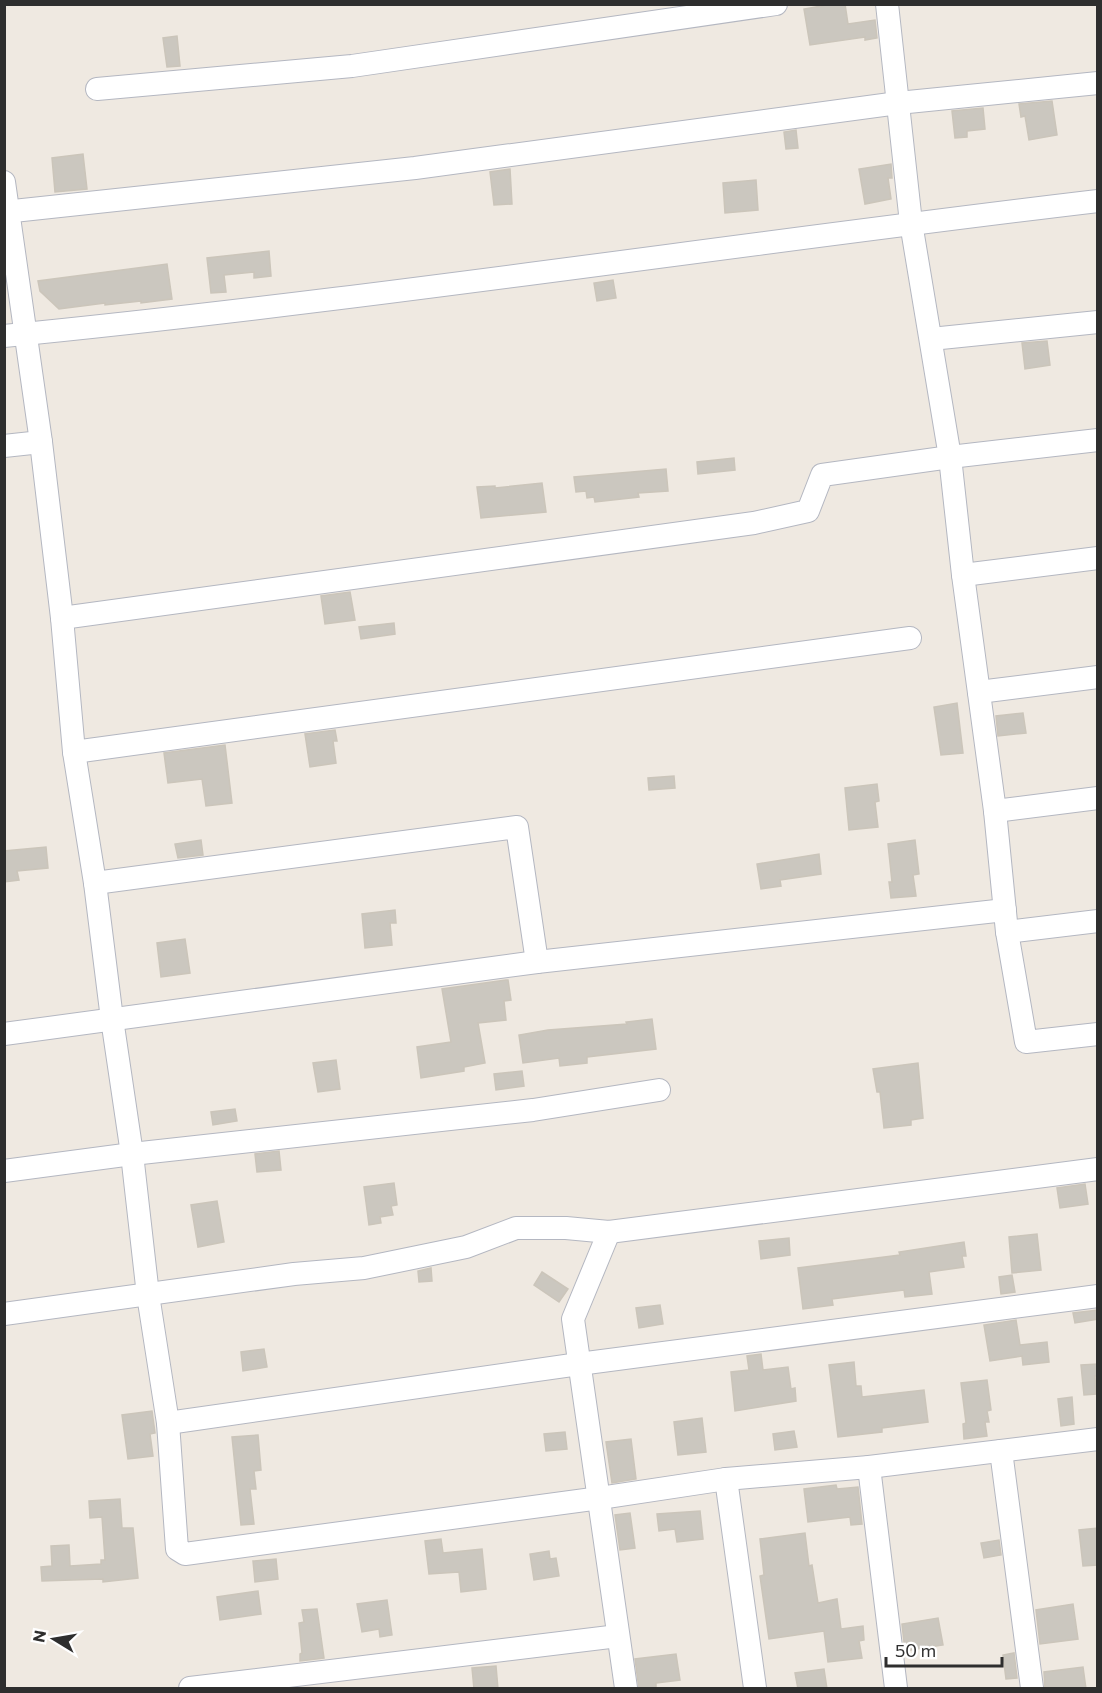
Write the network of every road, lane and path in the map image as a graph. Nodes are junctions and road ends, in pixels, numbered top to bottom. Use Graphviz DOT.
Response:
graph roads {
  1 [pos="776,4"];
  2 [pos="886,4"];
  3 [pos="1098,83"];
  4 [pos="97,89"];
  5 [pos="898,103"];
  6 [pos="4,182"];
  7 [pos="1098,201"];
  8 [pos="6,212"];
  9 [pos="911,223"];
  10 [pos="1098,322"];
  11 [pos="16,335"];
  12 [pos="931,339"];
  13 [pos="1098,440"];
  14 [pos="41,442"];
  15 [pos="4,446"];
  16 [pos="950,457"];
  17 [pos="1098,558"];
  18 [pos="963,575"];
  19 [pos="62,618"];
  20 [pos="910,638"];
  21 [pos="1098,677"];
  22 [pos="979,692"];
  23 [pos="74,752"];
  24 [pos="1098,798"];
  25 [pos="994,811"];
  26 [pos="94,883"];
  27 [pos="1006,921"];
  28 [pos="1098,921"];
  29 [pos="537,962"];
  30 [pos="112,1019"];
  31 [pos="4,1034"];
  32 [pos="1098,1034"];
  33 [pos="659,1090"];
  34 [pos="132,1154"];
  35 [pos="1098,1169"];
  36 [pos="4,1171"];
  37 [pos="609,1232"];
  38 [pos="148,1295"];
  39 [pos="1098,1296"];
  40 [pos="4,1314"];
  41 [pos="579,1364"];
  42 [pos="168,1423"];
  43 [pos="1098,1439"];
  44 [pos="1001,1451"];
  45 [pos="869,1467"];
  46 [pos="726,1479"];
  47 [pos="600,1498"];
  48 [pos="618,1636"];
  49 [pos="190,1689"];
  50 [pos="626,1689"];
  51 [pos="754,1689"];
  52 [pos="896,1689"];
  53 [pos="1032,1689"];
  1 -- 4 [label="street"];
  2 -- 5 [label="street"];
  3 -- 5 [label="street"];
  5 -- 8 [label="street"];
  5 -- 9 [label="street"];
  6 -- 8 [label="street"];
  7 -- 9 [label="street"];
  8 -- 11 [label="street"];
  9 -- 11 [label="street"];
  9 -- 12 [label="street"];
  10 -- 12 [label="street"];
  11 -- 14 [label="street"];
  12 -- 16 [label="street"];
  13 -- 16 [label="street"];
  14 -- 15 [label="street"];
  14 -- 19 [label="street"];
  16 -- 18 [label="street"];
  16 -- 19 [label="street"];
  17 -- 18 [label="street"];
  18 -- 22 [label="street"];
  19 -- 23 [label="street"];
  20 -- 23 [label="street"];
  21 -- 22 [label="street"];
  22 -- 25 [label="street"];
  23 -- 26 [label="street"];
  24 -- 25 [label="street"];
  25 -- 27 [label="street"];
  26 -- 29 [label="street"];
  26 -- 30 [label="street"];
  27 -- 28 [label="street"];
  27 -- 29 [label="street"];
  27 -- 32 [label="street"];
  29 -- 30 [label="street"];
  30 -- 31 [label="street"];
  30 -- 34 [label="street"];
  33 -- 34 [label="street"];
  34 -- 36 [label="street"];
  34 -- 38 [label="street"];
  35 -- 37 [label="street"];
  37 -- 38 [label="street"];
  37 -- 41 [label="street"];
  38 -- 40 [label="street"];
  38 -- 42 [label="street"];
  39 -- 41 [label="street"];
  41 -- 42 [label="street"];
  41 -- 47 [label="street"];
  42 -- 47 [label="street"];
  43 -- 44 [label="street"];
  44 -- 45 [label="street"];
  44 -- 53 [label="street"];
  45 -- 46 [label="street"];
  45 -- 52 [label="street"];
  46 -- 47 [label="street"];
  46 -- 51 [label="street"];
  47 -- 48 [label="street"];
  48 -- 49 [label="street"];
  48 -- 50 [label="street"];
}
